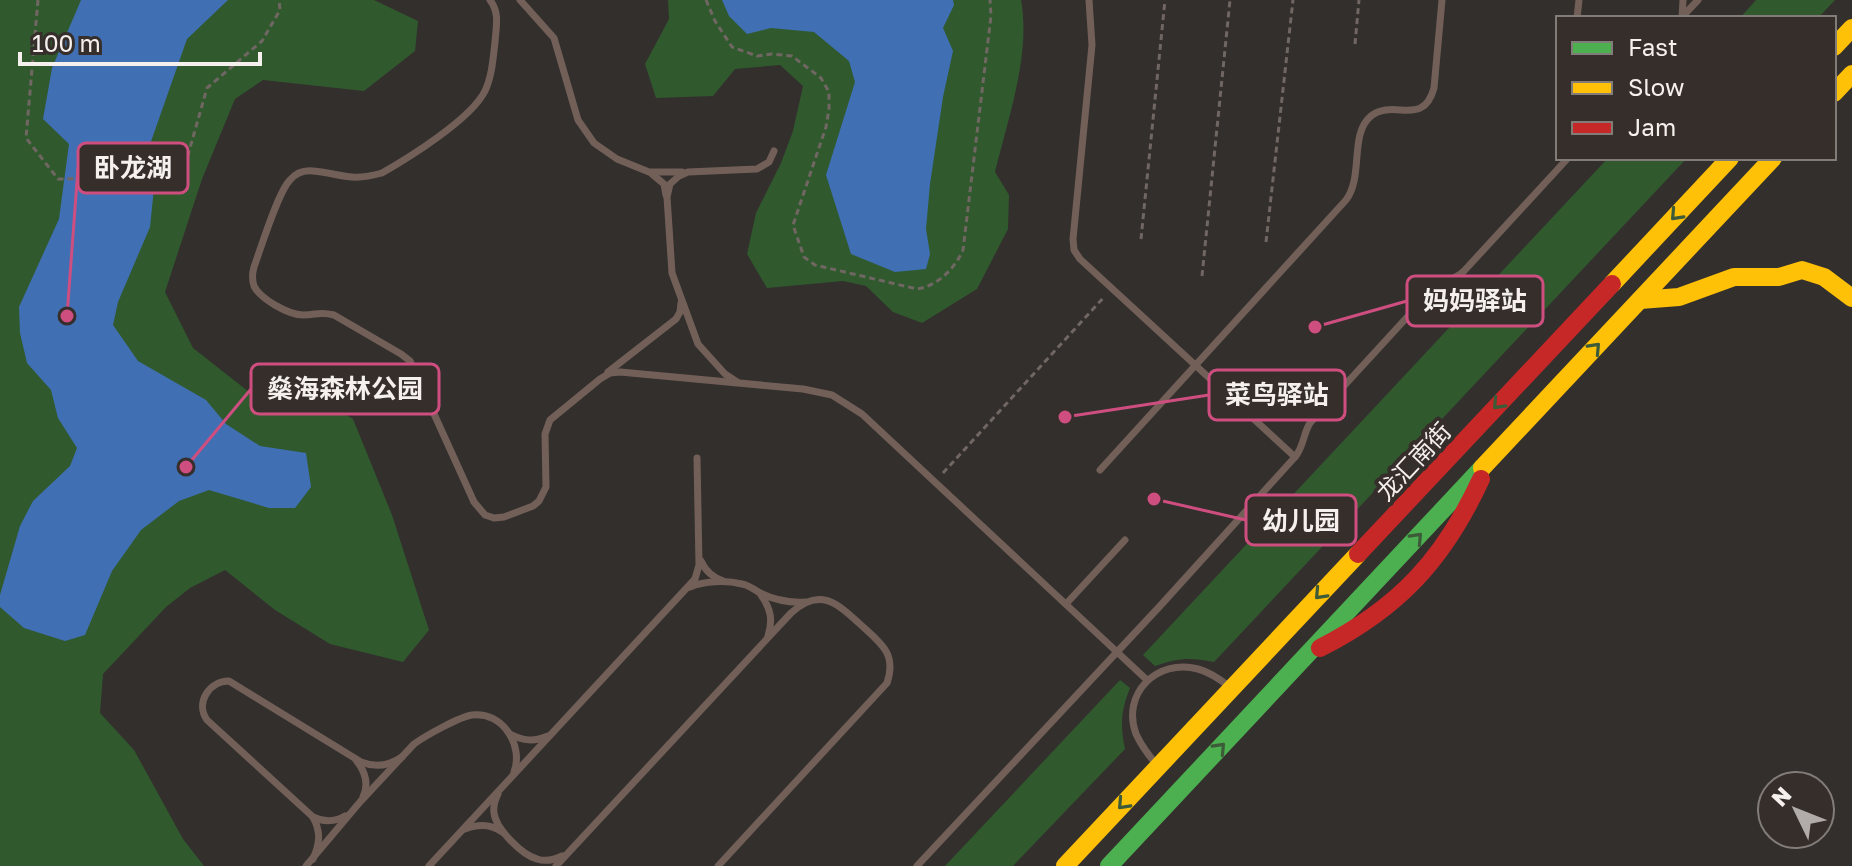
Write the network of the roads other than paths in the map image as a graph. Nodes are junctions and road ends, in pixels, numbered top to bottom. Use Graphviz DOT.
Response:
graph roads {
  1 [pos="490,0"];
  2 [pos="520,0"];
  3 [pos="1089,0"];
  4 [pos="1442,0"];
  5 [pos="1698,0"];
  6 [pos="1684,16"];
  7 [pos="1852,28"];
  8 [pos="1836,45"];
  9 [pos="1852,74"];
  10 [pos="1836,91"];
  11 [pos="774,151"];
  12 [pos="1566,160"];
  13 [pos="1728,160"];
  14 [pos="1771,160"];
  15 [pos="649,172"];
  16 [pos="688,172"];
  17 [pos="667,197"];
  18 [pos="1852,298"];
  19 [pos="681,299"];
  20 [pos="1640,300"];
  21 [pos="1195,365"];
  22 [pos="600,379"];
  23 [pos="739,383"];
  24 [pos="1295,457"];
  25 [pos="697,458"];
  26 [pos="1488,462"];
  27 [pos="1100,470"];
  28 [pos="1125,540"];
  29 [pos="698,555"];
  30 [pos="727,583"];
  31 [pos="686,589"];
  32 [pos="757,591"];
  33 [pos="807,602"];
  34 [pos="1066,604"];
  35 [pos="766,640"];
  36 [pos="1117,652"];
  37 [pos="1309,653"];
  38 [pos="1147,680"];
  39 [pos="1232,688"];
  40 [pos="553,733"];
  41 [pos="510,734"];
  42 [pos="402,757"];
  43 [pos="356,759"];
  44 [pos="1158,767"];
  45 [pos="511,778"];
  46 [pos="499,791"];
  47 [pos="360,802"];
  48 [pos="353,811"];
  49 [pos="313,817"];
  50 [pos="461,831"];
  51 [pos="504,834"];
  52 [pos="525,853"];
  53 [pos="568,853"];
  54 [pos="313,859"];
  55 [pos="306,866"];
  56 [pos="429,866"];
  57 [pos="533,866"];
  58 [pos="556,866"];
  59 [pos="718,866"];
  60 [pos="917,866"];
  61 [pos="1065,866"];
  62 [pos="1109,866"];
  1 -- 22 [label="lane"];
  2 -- 15 [label="lane"];
  3 -- 21 [label="lane"];
  4 -- 21 [label="lane"];
  5 -- 6 [label="lane"];
  7 -- 8 [label="main road"];
  9 -- 10 [label="main road"];
  11 -- 16 [label="lane"];
  12 -- 24 [label="lane"];
  13 -- 39 [label="main road, 龙汇南街, one-way"];
  14 -- 20 [label="main road"];
  15 -- 16 [label="lane"];
  15 -- 17 [label="lane"];
  16 -- 17 [label="lane"];
  17 -- 19 [label="lane"];
  18 -- 20 [label="main road"];
  19 -- 22 [label="lane"];
  19 -- 23 [label="lane"];
  26 -- 20 [label="main road, one-way"];
  21 -- 24 [label="lane"];
  21 -- 27 [label="lane"];
  22 -- 23 [label="lane"];
  23 -- 34 [label="lane"];
  24 -- 36 [label="lane"];
  25 -- 29 [label="lane"];
  37 -- 26 [label="main road, one-way"];
  26 -- 37 [label="main road"];
  28 -- 34 [label="lane"];
  29 -- 30 [label="lane"];
  29 -- 31 [label="lane"];
  30 -- 31 [label="lane"];
  30 -- 32 [label="lane"];
  31 -- 40 [label="lane"];
  32 -- 33 [label="lane"];
  32 -- 35 [label="lane"];
  33 -- 35 [label="lane"];
  33 -- 59 [label="lane"];
  34 -- 36 [label="lane"];
  35 -- 53 [label="lane"];
  36 -- 38 [label="lane"];
  36 -- 60 [label="lane"];
  62 -- 37 [label="main road, one-way"];
  38 -- 39 [label="lane"];
  38 -- 44 [label="lane"];
  39 -- 44 [label="main road, 龙汇南街"];
  40 -- 41 [label="lane"];
  40 -- 45 [label="lane"];
  41 -- 42 [label="lane"];
  41 -- 45 [label="lane"];
  42 -- 43 [label="lane"];
  42 -- 47 [label="lane"];
  43 -- 47 [label="lane"];
  43 -- 49 [label="lane"];
  44 -- 61 [label="main road, 龙汇南街, one-way"];
  45 -- 46 [label="lane"];
  46 -- 50 [label="lane"];
  46 -- 51 [label="lane"];
  47 -- 48 [label="lane"];
  48 -- 49 [label="lane"];
  48 -- 54 [label="lane"];
  49 -- 54 [label="lane"];
  50 -- 51 [label="lane"];
  50 -- 56 [label="lane"];
  51 -- 52 [label="lane"];
  52 -- 53 [label="lane"];
  52 -- 57 [label="lane"];
  53 -- 58 [label="lane"];
  54 -- 55 [label="lane"];
}
